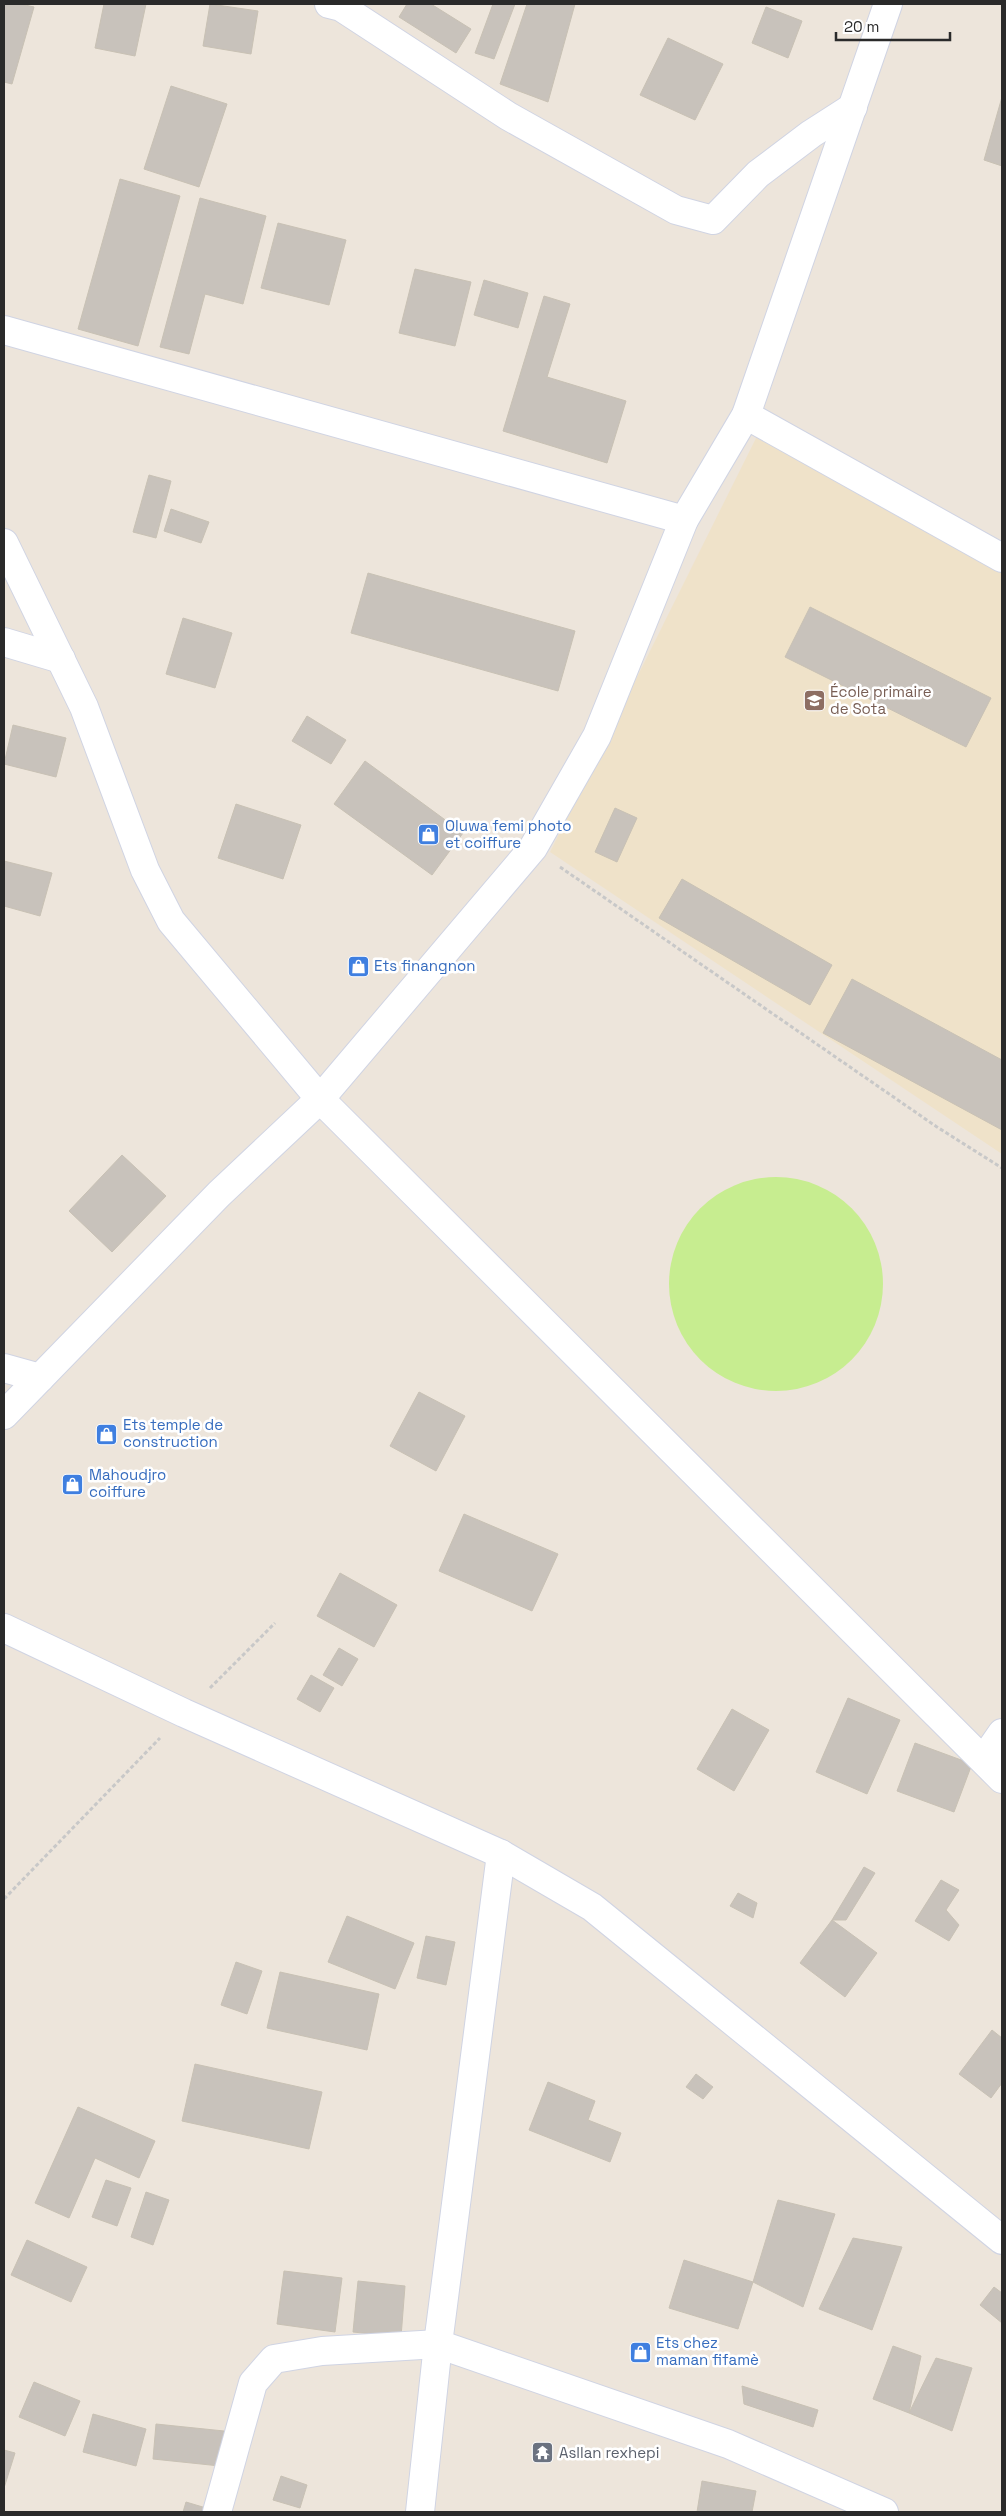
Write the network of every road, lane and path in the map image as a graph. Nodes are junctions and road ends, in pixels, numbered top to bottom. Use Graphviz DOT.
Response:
graph roads {
  1 [pos="329,4"];
  2 [pos="888,4"];
  3 [pos="853,107"];
  4 [pos="4,330"];
  5 [pos="746,415"];
  6 [pos="684,520"];
  7 [pos="4,543"];
  8 [pos="1002,558"];
  9 [pos="4,642"];
  10 [pos="61,659"];
  11 [pos="533,848"];
  12 [pos="320,1099"];
  13 [pos="1002,1168"];
  14 [pos="4,1368"];
  15 [pos="40,1378"];
  16 [pos="4,1415"];
  17 [pos="275,1623"];
  18 [pos="4,1628"];
  19 [pos="184,1713"];
  20 [pos="1002,1733"];
  21 [pos="993,1769"];
  22 [pos="501,1854"];
  23 [pos="4,1899"];
  24 [pos="1002,2240"];
  25 [pos="438,2344"];
  26 [pos="218,2512"];
  27 [pos="420,2512"];
  28 [pos="884,2512"];
  1 -- 3 [label="street"];
  2 -- 3 [label="street"];
  3 -- 5 [label="street"];
  4 -- 6 [label="street"];
  5 -- 6 [label="street"];
  5 -- 8 [label="street"];
  6 -- 11 [label="street"];
  7 -- 10 [label="street"];
  9 -- 10 [label="street"];
  10 -- 12 [label="street"];
  11 -- 12 [label="street"];
  11 -- 13 [label="path"];
  12 -- 15 [label="street"];
  12 -- 21 [label="street"];
  14 -- 15 [label="street"];
  15 -- 16 [label="street"];
  17 -- 19 [label="path"];
  18 -- 19 [label="street"];
  19 -- 22 [label="street"];
  19 -- 23 [label="path"];
  20 -- 21 [label="street"];
  22 -- 24 [label="street"];
  22 -- 25 [label="street"];
  25 -- 26 [label="street"];
  25 -- 27 [label="street"];
  25 -- 28 [label="street"];
}
